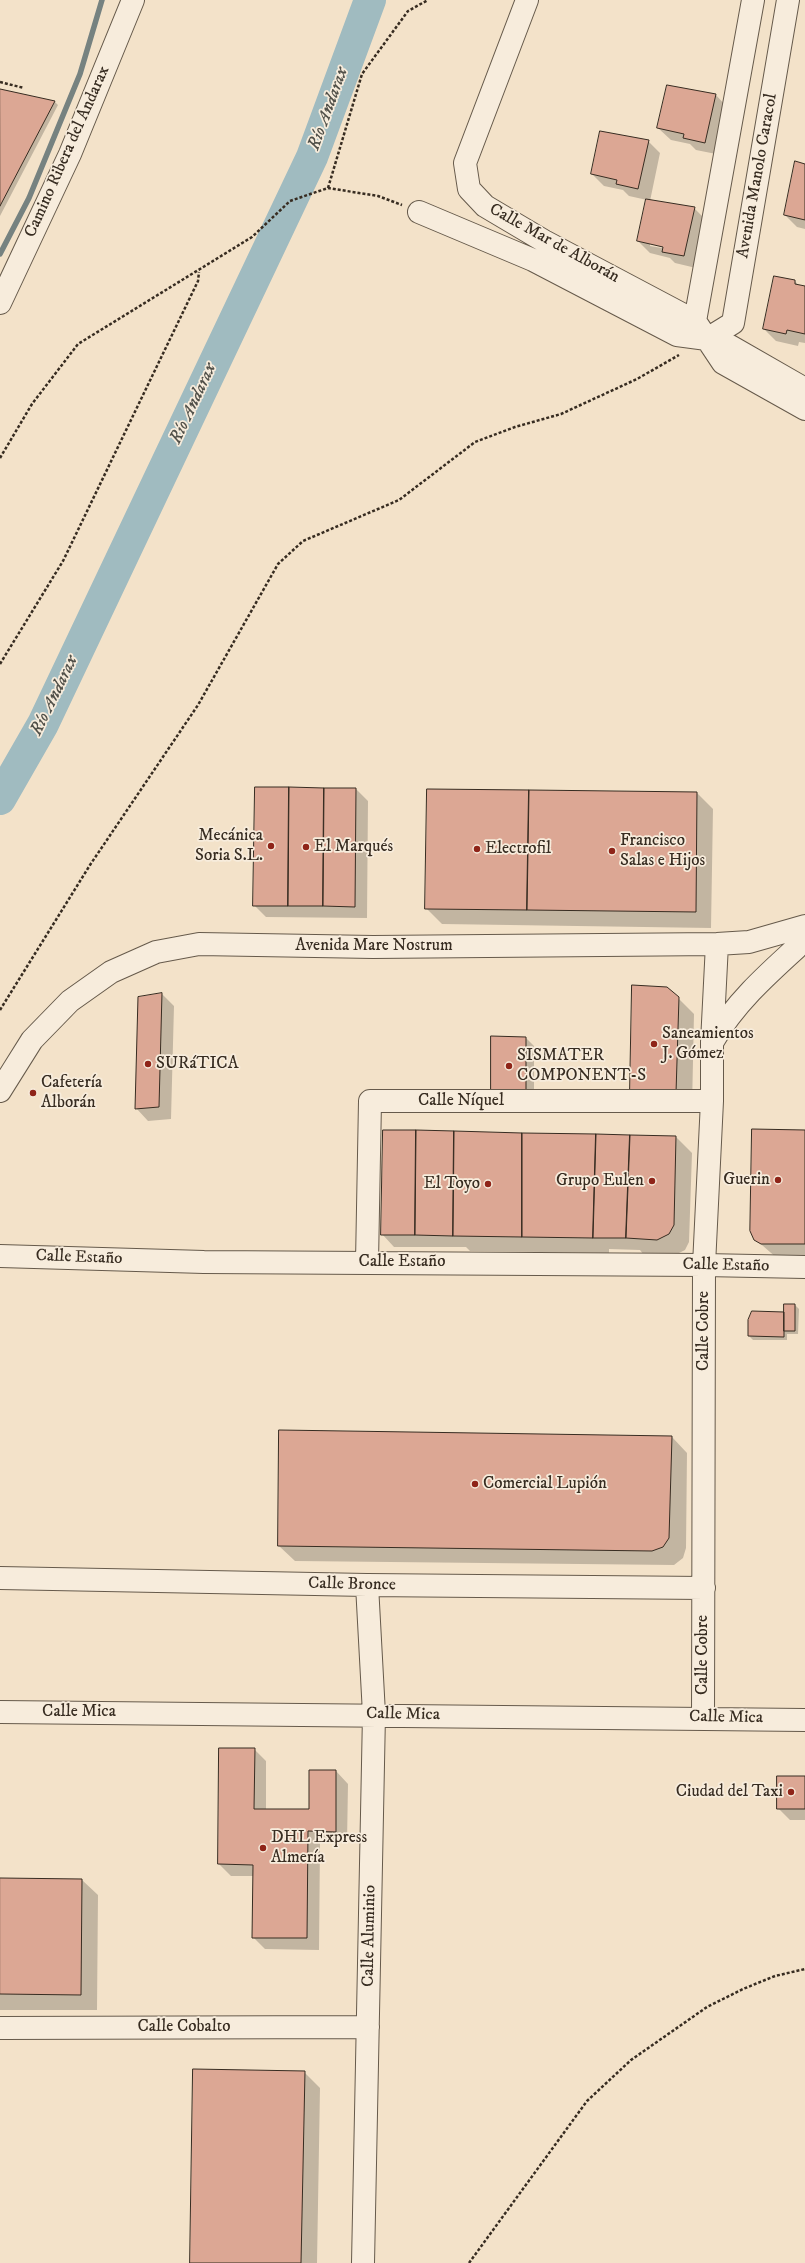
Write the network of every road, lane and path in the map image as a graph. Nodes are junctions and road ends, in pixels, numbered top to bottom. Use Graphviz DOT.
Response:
graph roads {
  1 [pos="133,0"];
  2 [pos="428,0"];
  3 [pos="527,0"];
  4 [pos="753,0"];
  5 [pos="788,0"];
  6 [pos="0,82"];
  7 [pos="24,88"];
  8 [pos="328,188"];
  9 [pos="420,212"];
  10 [pos="199,271"];
  11 [pos="0,303"];
  12 [pos="701,330"];
  13 [pos="681,354"];
  14 [pos="805,389"];
  15 [pos="805,409"];
  16 [pos="0,458"];
  17 [pos="0,664"];
  18 [pos="805,926"];
  19 [pos="805,940"];
  20 [pos="717,944"];
  21 [pos="0,1010"];
  22 [pos="712,1042"];
  23 [pos="0,1091"];
  24 [pos="712,1101"];
  25 [pos="0,1256"];
  26 [pos="367,1262"];
  27 [pos="704,1265"];
  28 [pos="805,1268"];
  29 [pos="0,1578"];
  30 [pos="367,1585"];
  31 [pos="704,1588"];
  32 [pos="0,1712"];
  33 [pos="374,1714"];
  34 [pos="703,1718"];
  35 [pos="805,1720"];
  36 [pos="805,1969"];
  37 [pos="368,2027"];
  38 [pos="0,2028"];
  39 [pos="363,2263"];
  40 [pos="469,2263"];
  1 -- 11 [label="street, Camino Ribera del Andarax"];
  2 -- 8 [label="path"];
  3 -- 12 [label="street, Calle Mar de Alborán"];
  4 -- 12 [label="street"];
  5 -- 12 [label="street, Avenida Manolo Caracol"];
  6 -- 7 [label="path"];
  8 -- 9 [label="path"];
  8 -- 10 [label="path"];
  9 -- 12 [label="street"];
  10 -- 16 [label="path"];
  10 -- 17 [label="path"];
  12 -- 14 [label="street, Calle Mar de Alborán"];
  12 -- 15 [label="street, Calle Mar de Alborán"];
  13 -- 21 [label="path"];
  18 -- 20 [label="street, Avenida Mare Nostrum"];
  19 -- 22 [label="street"];
  20 -- 22 [label="street, Calle Cobre"];
  20 -- 23 [label="street, Avenida Mare Nostrum"];
  22 -- 24 [label="street, Calle Cobre"];
  24 -- 26 [label="street, Calle Níquel"];
  24 -- 27 [label="street, Calle Cobre"];
  25 -- 26 [label="street, Calle Estaño"];
  26 -- 27 [label="street, Calle Estaño"];
  27 -- 28 [label="street, Calle Estaño"];
  27 -- 31 [label="street, Calle Cobre"];
  29 -- 30 [label="street, Calle Bronce"];
  30 -- 31 [label="street, Calle Bronce"];
  30 -- 33 [label="street, Calle Aluminio"];
  31 -- 34 [label="street, Calle Cobre"];
  32 -- 33 [label="street, Calle Mica"];
  33 -- 34 [label="street, Calle Mica"];
  33 -- 37 [label="street, Calle Aluminio"];
  34 -- 35 [label="street, Calle Mica"];
  36 -- 40 [label="path"];
  37 -- 38 [label="street, Calle Cobalto"];
  37 -- 39 [label="street, Calle Aluminio"];
}
